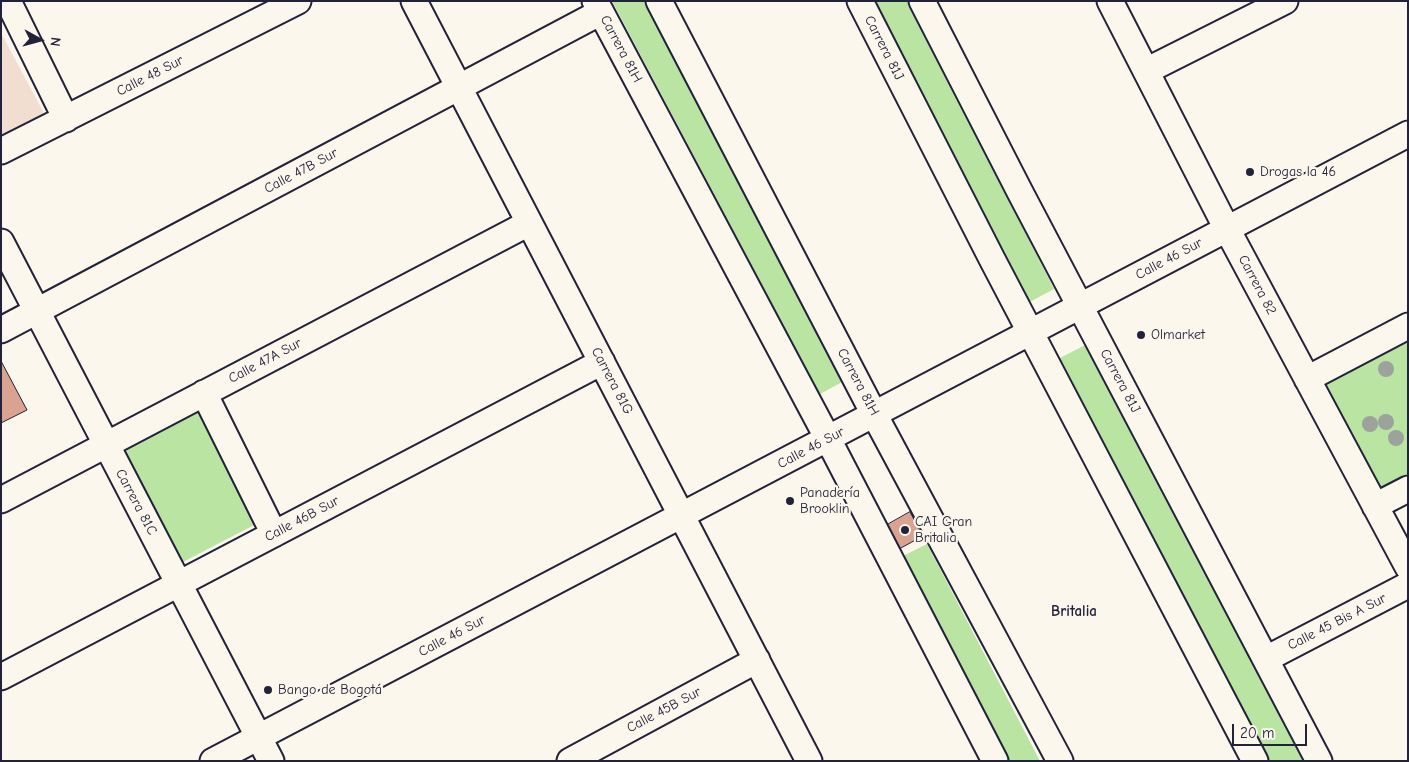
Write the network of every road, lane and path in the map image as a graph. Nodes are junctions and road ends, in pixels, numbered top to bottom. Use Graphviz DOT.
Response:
graph roads {
  1 [pos="8,1"];
  2 [pos="298,1"];
  3 [pos="414,1"];
  4 [pos="659,1"];
  5 [pos="860,1"];
  6 [pos="922,1"];
  7 [pos="1110,1"];
  8 [pos="1285,1"];
  9 [pos="598,7"];
  10 [pos="1146,71"];
  11 [pos="459,87"];
  12 [pos="66,119"];
  13 [pos="1408,134"];
  14 [pos="1,151"];
  15 [pos="530,223"];
  16 [pos="1227,229"];
  17 [pos="1,242"];
  18 [pos="1080,306"];
  19 [pos="37,311"];
  20 [pos="1408,326"];
  21 [pos="1,330"];
  22 [pos="1030,332"];
  23 [pos="602,362"];
  24 [pos="1307,379"];
  25 [pos="204,393"];
  26 [pos="874,414"];
  27 [pos="828,438"];
  28 [pos="106,444"];
  29 [pos="1408,489"];
  30 [pos="1,500"];
  31 [pos="1375,506"];
  32 [pos="682,516"];
  33 [pos="274,534"];
  34 [pos="1408,567"];
  35 [pos="179,584"];
  36 [pos="1408,586"];
  37 [pos="1266,659"];
  38 [pos="757,660"];
  39 [pos="1,677"];
  40 [pos="258,737"];
  41 [pos="1248,759"];
  42 [pos="214,761"];
  43 [pos="271,761"];
  44 [pos="570,761"];
  45 [pos="809,761"];
  46 [pos="995,761"];
  47 [pos="1060,761"];
  48 [pos="1319,761"];
  1 -- 12 [label="street"];
  2 -- 12 [label="street, Calle 48 Sur"];
  3 -- 11 [label="street, Carrera 81G"];
  4 -- 26 [label="street, Carrera 81H"];
  5 -- 22 [label="street, Carrera 81J"];
  6 -- 18 [label="street, Carrera 81J"];
  7 -- 10 [label="street, Carrera 82"];
  8 -- 10 [label="street"];
  9 -- 11 [label="street, Calle 47B Sur"];
  9 -- 27 [label="street, Carrera 81H"];
  10 -- 16 [label="street, Carrera 82"];
  11 -- 15 [label="street, Carrera 81G"];
  11 -- 19 [label="street, Calle 47B Sur"];
  12 -- 14 [label="street, Calle 48 Sur"];
  13 -- 16 [label="street, Calle 46 Sur"];
  15 -- 23 [label="street, Carrera 81G"];
  15 -- 25 [label="street, Calle 47A Sur"];
  16 -- 18 [label="street, Calle 46 Sur"];
  16 -- 24 [label="street, Carrera 82"];
  17 -- 19 [label="street, Carrera 81C"];
  18 -- 22 [label="street, Calle 46 Sur"];
  18 -- 37 [label="street, Carrera 81J"];
  19 -- 21 [label="street, Calle 47B Sur"];
  19 -- 28 [label="street, Carrera 81C"];
  20 -- 24 [label="street"];
  22 -- 26 [label="street, Calle 46 Sur"];
  22 -- 41 [label="street, Carrera 81J"];
  23 -- 32 [label="street, Carrera 81G"];
  23 -- 33 [label="street, Calle 46B Sur"];
  24 -- 31 [label="street, Carrera 82"];
  25 -- 28 [label="street, Calle 47A Sur"];
  25 -- 33 [label="street"];
  26 -- 27 [label="street, Calle 46 Sur"];
  26 -- 47 [label="street, Carrera 81H"];
  27 -- 32 [label="street, Calle 46 Sur"];
  27 -- 46 [label="street, Carrera 81H"];
  28 -- 30 [label="street, Calle 47A Sur"];
  28 -- 35 [label="street, Carrera 81C"];
  29 -- 31 [label="street"];
  31 -- 34 [label="street, Carrera 82"];
  32 -- 38 [label="street, Carrera 81G"];
  32 -- 40 [label="street, Calle 46 Sur"];
  33 -- 35 [label="street, Calle 46B Sur"];
  35 -- 39 [label="street, Calle 46B Sur"];
  35 -- 40 [label="street, Carrera 81C"];
  36 -- 37 [label="street, Calle 45 Bis A Sur"];
  37 -- 48 [label="street, Carrera 81J"];
  38 -- 44 [label="street, Calle 45B Sur"];
  38 -- 45 [label="street, Carrera 81G"];
  40 -- 42 [label="street, Calle 46 Sur"];
  40 -- 43 [label="street, Carrera 81C"];
}
